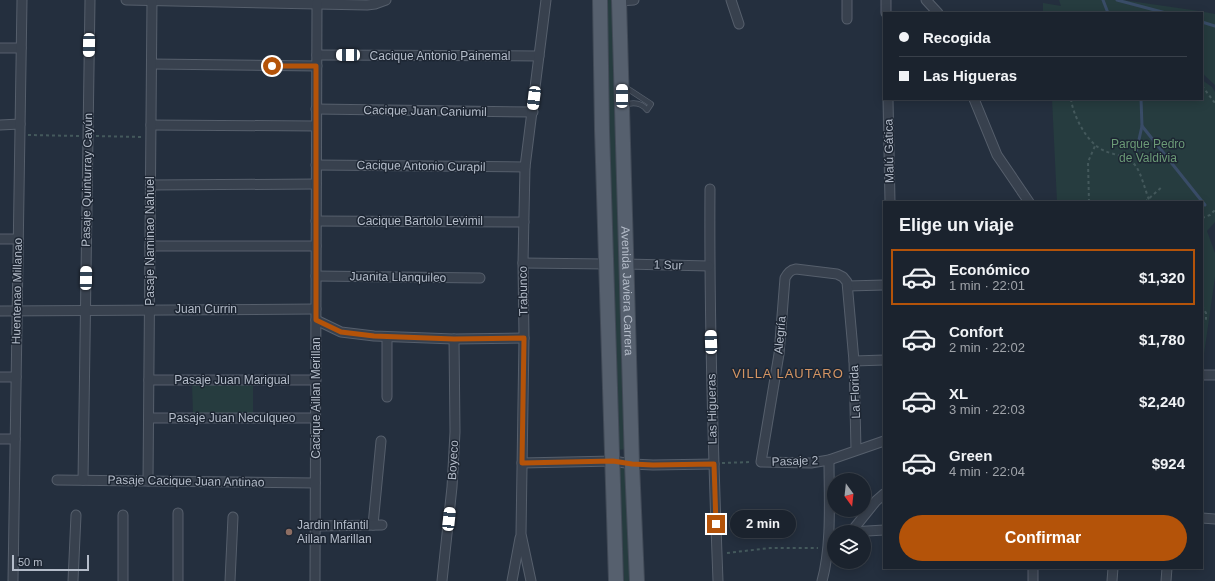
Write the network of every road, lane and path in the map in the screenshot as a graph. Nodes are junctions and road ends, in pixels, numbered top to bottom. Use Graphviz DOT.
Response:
graph roads {
  1 [pos="22,0"];
  2 [pos="90,0"];
  3 [pos="126,0"];
  4 [pos="152,0"];
  5 [pos="386,0"];
  6 [pos="546,0"];
  7 [pos="600,0"];
  8 [pos="619,0"];
  9 [pos="634,0"];
  10 [pos="731,0"];
  11 [pos="847,0"];
  12 [pos="886,0"];
  13 [pos="926,0"];
  14 [pos="317,2"];
  15 [pos="886,12"];
  16 [pos="937,12"];
  17 [pos="847,19"];
  18 [pos="739,24"];
  19 [pos="0,48"];
  20 [pos="21,48"];
  21 [pos="317,55"];
  22 [pos="539,56"];
  23 [pos="152,64"];
  24 [pos="316,66"];
  25 [pos="622,86"];
  26 [pos="1203,87"];
  27 [pos="888,100"];
  28 [pos="974,100"];
  29 [pos="1071,100"];
  30 [pos="1215,102"];
  31 [pos="621,106"];
  32 [pos="316,109"];
  33 [pos="532,112"];
  34 [pos="20,124"];
  35 [pos="0,125"];
  36 [pos="151,125"];
  37 [pos="316,126"];
  38 [pos="1095,146"];
  39 [pos="316,165"];
  40 [pos="525,167"];
  41 [pos="316,184"];
  42 [pos="150,185"];
  43 [pos="1163,186"];
  44 [pos="710,189"];
  45 [pos="890,201"];
  46 [pos="1027,201"];
  47 [pos="1089,201"];
  48 [pos="1149,201"];
  49 [pos="1215,210"];
  50 [pos="1203,218"];
  51 [pos="316,221"];
  52 [pos="524,222"];
  53 [pos="0,239"];
  54 [pos="18,239"];
  55 [pos="150,246"];
  56 [pos="316,246"];
  57 [pos="523,263"];
  58 [pos="607,264"];
  59 [pos="626,264"];
  60 [pos="709,266"];
  61 [pos="316,276"];
  62 [pos="480,278"];
  63 [pos="883,285"];
  64 [pos="848,286"];
  65 [pos="1203,308"];
  66 [pos="150,309"];
  67 [pos="316,309"];
  68 [pos="0,310"];
  69 [pos="17,310"];
  70 [pos="86,310"];
  71 [pos="316,320"];
  72 [pos="1203,323"];
  73 [pos="387,337"];
  74 [pos="524,338"];
  75 [pos="454,339"];
  76 [pos="883,360"];
  77 [pos="854,361"];
  78 [pos="1203,375"];
  79 [pos="1215,375"];
  80 [pos="0,377"];
  81 [pos="16,377"];
  82 [pos="149,380"];
  83 [pos="316,380"];
  84 [pos="387,397"];
  85 [pos="149,418"];
  86 [pos="316,418"];
  87 [pos="0,439"];
  88 [pos="15,439"];
  89 [pos="381,441"];
  90 [pos="883,441"];
  91 [pos="856,450"];
  92 [pos="829,460"];
  93 [pos="613,461"];
  94 [pos="761,462"];
  95 [pos="522,463"];
  96 [pos="632,464"];
  97 [pos="714,464"];
  98 [pos="57,480"];
  99 [pos="83,480"];
  100 [pos="148,481"];
  101 [pos="315,483"];
  102 [pos="883,495"];
  103 [pos="178,513"];
  104 [pos="76,515"];
  105 [pos="123,515"];
  106 [pos="233,517"];
  107 [pos="1203,518"];
  108 [pos="1215,519"];
  109 [pos="830,525"];
  110 [pos="857,525"];
  111 [pos="315,526"];
  112 [pos="883,530"];
  113 [pos="871,531"];
  114 [pos="520,534"];
  115 [pos="827,551"];
  116 [pos="717,554"];
  117 [pos="827,562"];
  118 [pos="1033,569"];
  119 [pos="1112,569"];
  120 [pos="1167,569"];
  121 [pos="13,581"];
  122 [pos="73,581"];
  123 [pos="122,581"];
  124 [pos="178,581"];
  125 [pos="230,581"];
  126 [pos="315,581"];
  127 [pos="442,581"];
  128 [pos="512,581"];
  129 [pos="532,581"];
  130 [pos="616,581"];
  131 [pos="637,581"];
  132 [pos="718,581"];
  133 [pos="822,581"];
  134 [pos="1033,581"];
  135 [pos="1112,581"];
  136 [pos="1166,581"];
  1 -- 20 [label="street, Huentenao Millanao"];
  2 -- 70 [label="street, Pasaje Quinturray Cayún"];
  3 -- 4 [label="street"];
  4 -- 14 [label="street"];
  4 -- 23 [label="street, Pasaje Naminao Nahuel"];
  5 -- 14 [label="street"];
  6 -- 22 [label="street, Trabunco"];
  7 -- 58 [label="main road, Avenida Javiera Carrera"];
  8 -- 9 [label="street"];
  8 -- 25 [label="main road, Avenida Javiera Carrera"];
  10 -- 18 [label="street"];
  11 -- 17 [label="street"];
  12 -- 15 [label="street"];
  13 -- 16 [label="street"];
  14 -- 21 [label="street, Cacique Aillan Merillan"];
  19 -- 20 [label="street"];
  20 -- 34 [label="street, Huentenao Millanao"];
  21 -- 22 [label="street, Cacique Antonio Painemal"];
  21 -- 24 [label="street, Cacique Aillan Merillan"];
  22 -- 33 [label="street, Trabunco"];
  23 -- 24 [label="street"];
  23 -- 36 [label="street, Pasaje Naminao Nahuel"];
  24 -- 32 [label="street, Cacique Aillan Merillan"];
  25 -- 31 [label="main road, Avenida Javiera Carrera"];
  25 -- 31 [label="lane"];
  26 -- 30 [label="path"];
  27 -- 45 [label="street, Malú Gática"];
  28 -- 46 [label="street"];
  29 -- 38 [label="path"];
  31 -- 59 [label="main road, Avenida Javiera Carrera"];
  32 -- 33 [label="street, Cacique Juan Caniumil"];
  32 -- 37 [label="street, Cacique Aillan Merillan"];
  33 -- 40 [label="street, Trabunco"];
  34 -- 35 [label="street"];
  34 -- 54 [label="street, Huentenao Millanao"];
  36 -- 37 [label="street"];
  36 -- 42 [label="street, Pasaje Naminao Nahuel"];
  37 -- 39 [label="street, Cacique Aillan Merillan"];
  38 -- 47 [label="path"];
  38 -- 48 [label="path"];
  39 -- 40 [label="street, Cacique Antonio Curapil"];
  39 -- 41 [label="street, Cacique Aillan Merillan"];
  40 -- 52 [label="street, Trabunco"];
  41 -- 42 [label="street"];
  41 -- 51 [label="street, Cacique Aillan Merillan"];
  42 -- 55 [label="street, Pasaje Naminao Nahuel"];
  43 -- 48 [label="path"];
  44 -- 60 [label="street, Las Higueras"];
  49 -- 50 [label="path"];
  51 -- 52 [label="street, Cacique Bartolo Levimil"];
  51 -- 56 [label="street, Cacique Aillan Merillan"];
  52 -- 57 [label="street, Trabunco"];
  53 -- 54 [label="street"];
  54 -- 69 [label="street, Huentenao Millanao"];
  55 -- 56 [label="street"];
  55 -- 66 [label="street, Pasaje Naminao Nahuel"];
  56 -- 61 [label="street, Cacique Aillan Merillan"];
  57 -- 58 [label="street"];
  57 -- 74 [label="street, Trabunco"];
  58 -- 93 [label="main road, Avenida Javiera Carrera"];
  59 -- 60 [label="street, 1 Sur"];
  59 -- 96 [label="main road, Avenida Javiera Carrera"];
  60 -- 97 [label="street, Las Higueras"];
  61 -- 62 [label="street, Juanita Llanquileo"];
  61 -- 67 [label="street, Cacique Aillan Merillan"];
  63 -- 64 [label="street"];
  64 -- 77 [label="street, La Florida"];
  64 -- 94 [label="street, Alegría"];
  65 -- 72 [label="path"];
  66 -- 67 [label="street, Juan Currin"];
  66 -- 70 [label="street, Juan Currin"];
  66 -- 82 [label="street, Pasaje Naminao Nahuel"];
  67 -- 71 [label="street, Cacique Aillan Merillan"];
  68 -- 69 [label="street, Juan Currin"];
  69 -- 70 [label="street, Juan Currin"];
  69 -- 81 [label="street, Huentenao Millanao"];
  70 -- 99 [label="street, Pasaje Quinturray Cayún"];
  71 -- 73 [label="street"];
  71 -- 83 [label="street, Cacique Aillan Merillan"];
  73 -- 75 [label="street"];
  73 -- 84 [label="street"];
  74 -- 75 [label="street"];
  74 -- 95 [label="street, Trabunco"];
  75 -- 127 [label="street, Boyeco"];
  76 -- 77 [label="street"];
  77 -- 91 [label="street, La Florida"];
  78 -- 79 [label="street"];
  80 -- 81 [label="street"];
  81 -- 88 [label="street, Huentenao Millanao"];
  82 -- 83 [label="street, Pasaje Juan Marigual"];
  82 -- 85 [label="street, Pasaje Naminao Nahuel"];
  83 -- 86 [label="street, Cacique Aillan Merillan"];
  85 -- 86 [label="street, Pasaje Juan Neculqueo"];
  85 -- 100 [label="street, Pasaje Naminao Nahuel"];
  86 -- 101 [label="street, Cacique Aillan Merillan"];
  87 -- 88 [label="street"];
  88 -- 121 [label="street, Huentenao Millanao"];
  89 -- 111 [label="street"];
  90 -- 91 [label="street, Pasaje 2"];
  91 -- 92 [label="street, Pasaje 2"];
  92 -- 94 [label="street, Pasaje 2"];
  92 -- 109 [label="street"];
  93 -- 95 [label="street"];
  93 -- 96 [label="street"];
  93 -- 130 [label="main road, Avenida Javiera Carrera"];
  94 -- 97 [label="path"];
  95 -- 114 [label="street, Trabunco"];
  96 -- 97 [label="street"];
  96 -- 131 [label="main road, Avenida Javiera Carrera"];
  97 -- 116 [label="street, Las Higueras"];
  98 -- 99 [label="street, Pasaje Cacique Juan Antinao"];
  99 -- 100 [label="street, Pasaje Cacique Juan Antinao"];
  100 -- 101 [label="street, Pasaje Cacique Juan Antinao"];
  101 -- 111 [label="street, Cacique Aillan Merillan"];
  102 -- 110 [label="street"];
  103 -- 124 [label="street"];
  104 -- 122 [label="street"];
  105 -- 123 [label="street"];
  106 -- 125 [label="street"];
  107 -- 108 [label="street"];
  111 -- 126 [label="street, Cacique Aillan Merillan"];
  112 -- 113 [label="street"];
  114 -- 128 [label="street"];
  114 -- 129 [label="street, Trabunco"];
  115 -- 116 [label="path"];
  116 -- 132 [label="street, Las Higueras"];
  117 -- 133 [label="street"];
  118 -- 134 [label="street"];
  119 -- 135 [label="street"];
  120 -- 136 [label="street"];
}
